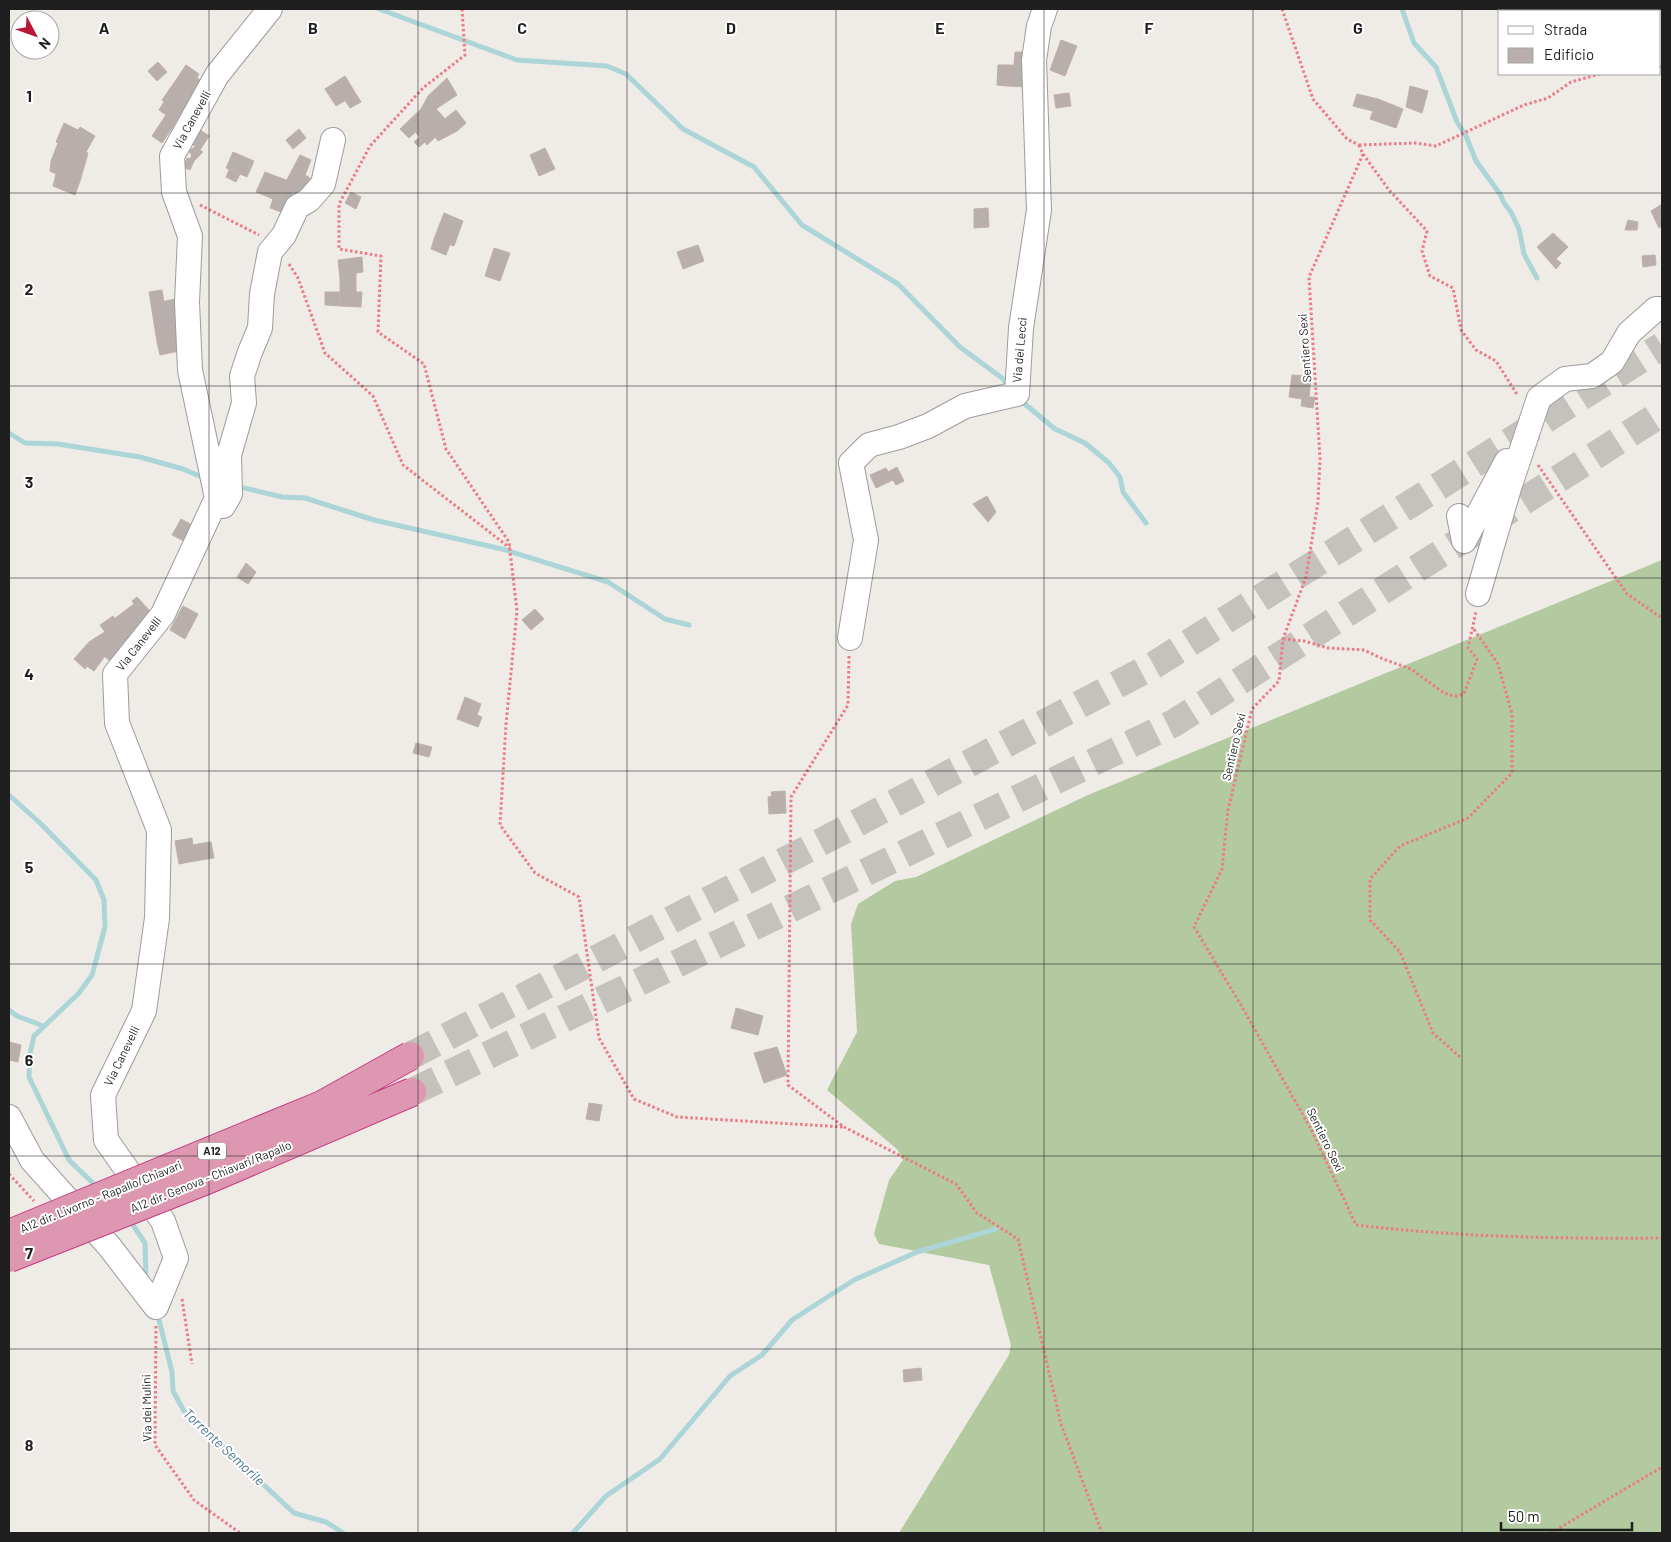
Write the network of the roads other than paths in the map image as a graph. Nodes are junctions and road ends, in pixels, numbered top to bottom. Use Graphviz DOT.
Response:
graph roads {
  1 [pos="270,9"];
  2 [pos="1045,9"];
  3 [pos="333,140"];
  4 [pos="1662,309"];
  5 [pos="1524,443"];
  6 [pos="210,512"];
  7 [pos="1459,516"];
  8 [pos="1478,594"];
  9 [pos="850,638"];
  10 [pos="410,1056"];
  11 [pos="412,1092"];
  12 [pos="9,1117"];
  13 [pos="9,1234"];
  14 [pos="9,1258"];
  1 -- 6 [label="street, Via Canevelli"];
  2 -- 9 [label="street, Via dei Lecci"];
  3 -- 6 [label="street"];
  4 -- 5 [label="street"];
  5 -- 7 [label="street"];
  5 -- 8 [label="street"];
  6 -- 12 [label="street, Via Canevelli"];
  10 -- 13 [label="highway, A12 dir. Livorno - Rapallo/Chiavari / A12, bridge"];
  11 -- 14 [label="highway, A12 dir. Genova - Chiavari/Rapallo / A12, bridge"];
}
